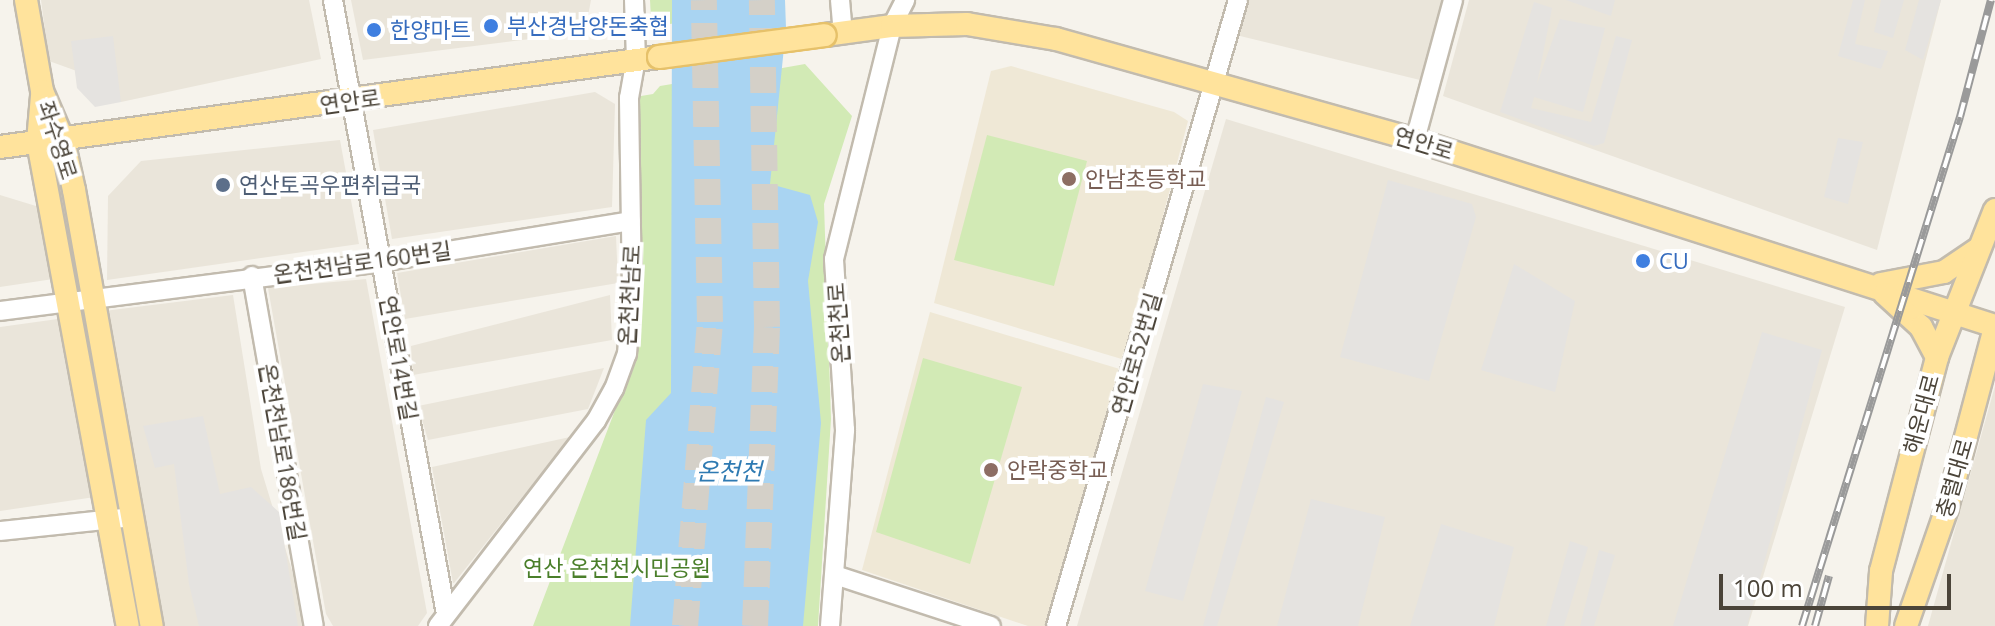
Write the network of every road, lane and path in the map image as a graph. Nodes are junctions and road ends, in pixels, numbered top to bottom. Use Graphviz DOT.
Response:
graph roads {
  1 [pos="26,0"];
  2 [pos="333,0"];
  3 [pos="634,0"];
  4 [pos="840,0"];
  5 [pos="905,0"];
  6 [pos="1238,0"];
  7 [pos="1453,0"];
  8 [pos="892,26"];
  9 [pos="836,34"];
  10 [pos="636,60"];
  11 [pos="1216,82"];
  12 [pos="42,91"];
  13 [pos="352,101"];
  14 [pos="63,140"];
  15 [pos="1415,140"];
  16 [pos="38,142"];
  17 [pos="0,147"];
  18 [pos="1995,210"];
  19 [pos="631,221"];
  20 [pos="1982,245"];
  21 [pos="381,262"];
  22 [pos="252,276"];
  23 [pos="1876,285"];
  24 [pos="81,300"];
  25 [pos="0,311"];
  26 [pos="1956,313"];
  27 [pos="1990,325"];
  28 [pos="1937,357"];
  29 [pos="133,517"];
  30 [pos="108,520"];
  31 [pos="0,531"];
  32 [pos="835,575"];
  33 [pos="442,620"];
  34 [pos="128,626"];
  35 [pos="152,626"];
  36 [pos="314,626"];
  37 [pos="830,626"];
  38 [pos="991,626"];
  39 [pos="1056,626"];
  40 [pos="1877,626"];
  41 [pos="1906,626"];
  1 -- 12 [label="main road"];
  2 -- 13 [label="street, 연안로14번길"];
  3 -- 10 [label="street, 온천천남로"];
  4 -- 9 [label="street"];
  5 -- 8 [label="street, 온천천로"];
  6 -- 11 [label="street, 연안로52번길"];
  7 -- 15 [label="street"];
  8 -- 9 [label="main road, 연안로"];
  8 -- 11 [label="main road, 연안로"];
  8 -- 32 [label="street, 온천천로"];
  9 -- 10 [label="main road, 연안로, bridge"];
  10 -- 13 [label="main road, 연안로"];
  10 -- 19 [label="street, 온천천남로"];
  11 -- 15 [label="main road, 연안로"];
  11 -- 39 [label="street, 연안로52번길"];
  12 -- 14 [label="main road, 좌수영로"];
  12 -- 16 [label="main road, 좌수영로"];
  13 -- 14 [label="main road, 연안로"];
  13 -- 21 [label="street, 연안로14번길"];
  14 -- 16 [label="main road, 연안로"];
  14 -- 24 [label="main road, 좌수영로"];
  15 -- 23 [label="main road, 연안로"];
  16 -- 17 [label="main road, 연안로"];
  16 -- 24 [label="main road, 좌수영로"];
  18 -- 20 [label="main road, 해운대로"];
  19 -- 21 [label="street, 온천천남로160번길"];
  19 -- 33 [label="street, 온천천남로"];
  20 -- 23 [label="main road"];
  20 -- 26 [label="main road, 해운대로"];
  21 -- 22 [label="street, 온천천남로160번길"];
  21 -- 33 [label="street, 연안로14번길"];
  22 -- 24 [label="street, 온천천남로160번길"];
  22 -- 36 [label="street, 온천천남로186번길"];
  23 -- 26 [label="main road, 연안로"];
  23 -- 28 [label="main road"];
  24 -- 25 [label="street, 온천천남로160번길"];
  24 -- 29 [label="main road, 좌수영로"];
  24 -- 30 [label="main road, 좌수영로"];
  26 -- 27 [label="main road, 연안로"];
  26 -- 28 [label="main road, 해운대로"];
  27 -- 41 [label="main road"];
  28 -- 40 [label="main road, 해운대로"];
  29 -- 30 [label="street"];
  29 -- 35 [label="main road, 좌수영로"];
  30 -- 31 [label="street"];
  30 -- 34 [label="main road, 좌수영로"];
  32 -- 37 [label="street, 온천천로"];
  32 -- 38 [label="street"];
}
